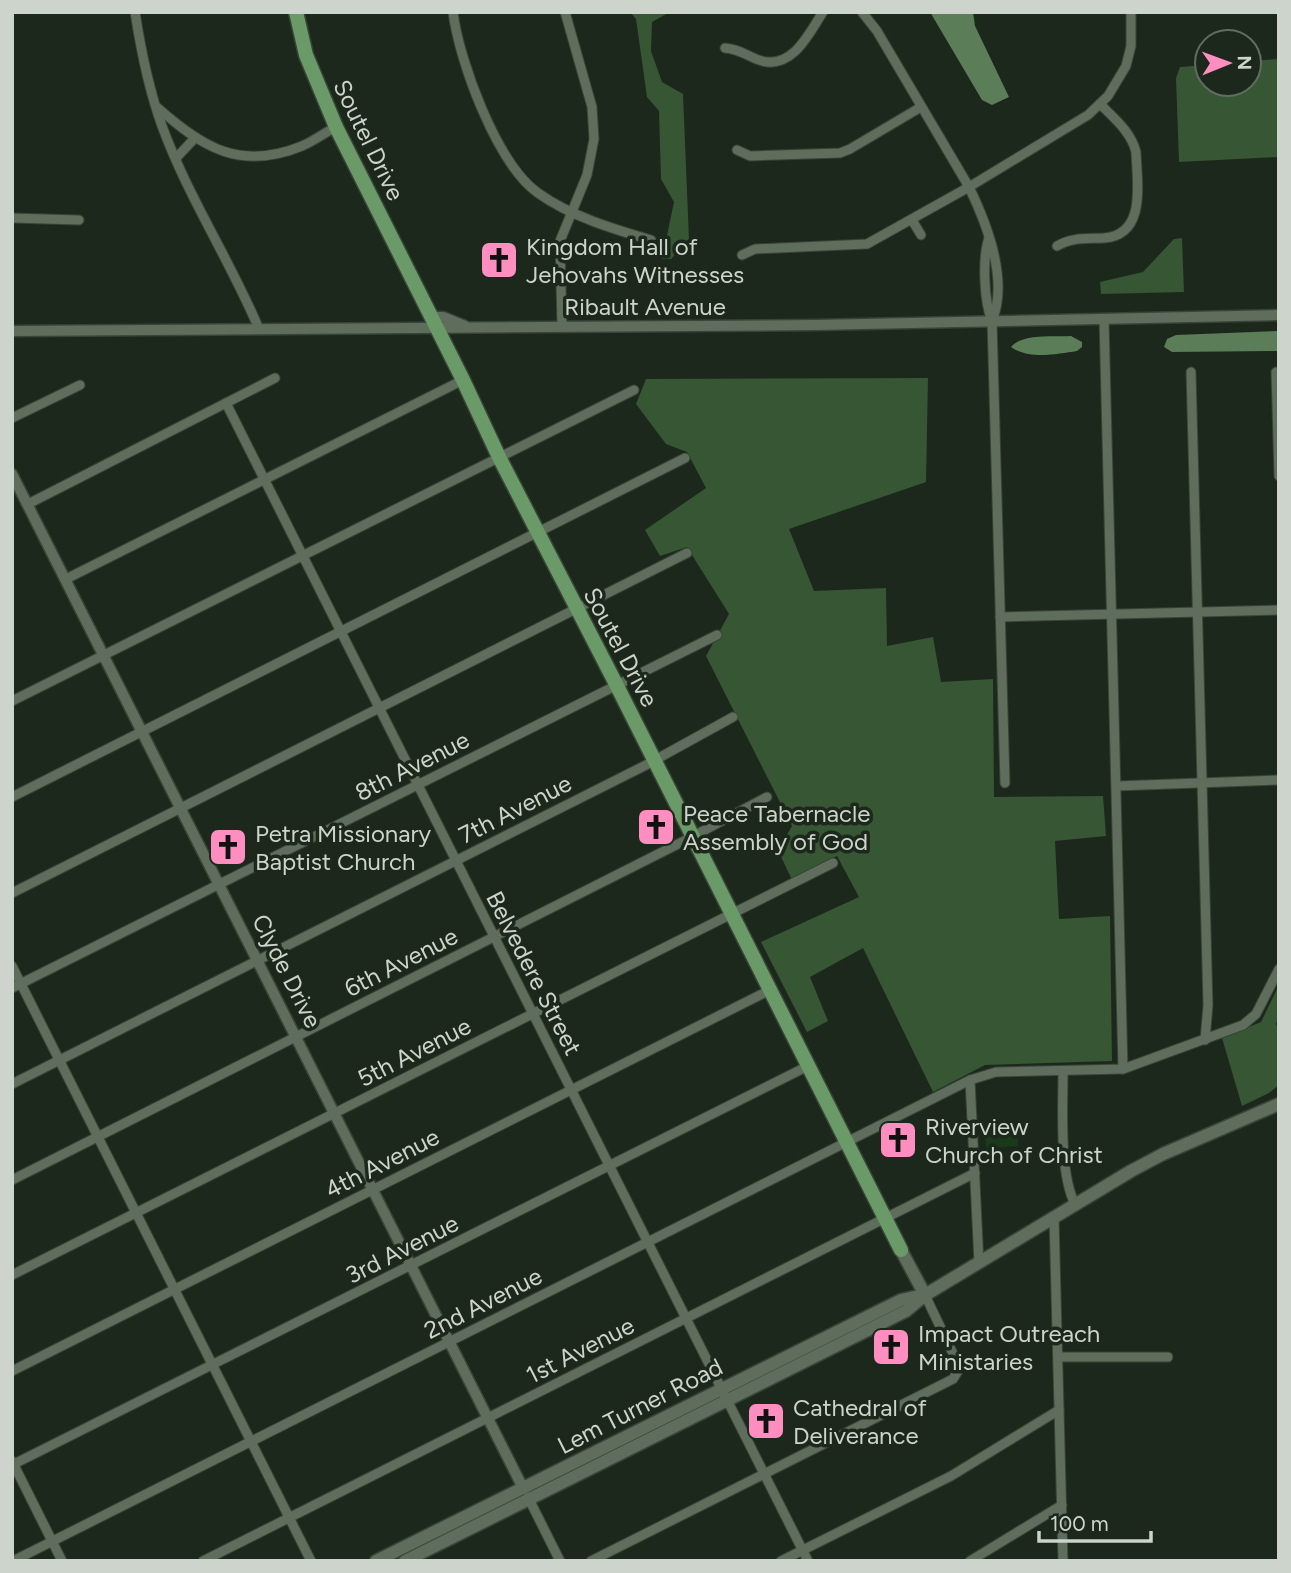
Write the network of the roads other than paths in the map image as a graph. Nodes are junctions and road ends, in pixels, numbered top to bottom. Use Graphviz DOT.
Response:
graph roads {
  1 [pos="135,12"];
  2 [pos="296,12"];
  3 [pos="453,12"];
  4 [pos="565,12"];
  5 [pos="823,12"];
  6 [pos="862,12"];
  7 [pos="1131,12"];
  8 [pos="725,48"];
  9 [pos="1100,104"];
  10 [pos="157,107"];
  11 [pos="921,107"];
  12 [pos="335,127"];
  13 [pos="194,139"];
  14 [pos="737,150"];
  15 [pos="176,158"];
  16 [pos="969,187"];
  17 [pos="572,211"];
  18 [pos="12,218"];
  19 [pos="79,220"];
  20 [pos="912,220"];
  21 [pos="920,235"];
  22 [pos="651,240"];
  23 [pos="1057,246"];
  24 [pos="742,255"];
  25 [pos="1279,315"];
  26 [pos="1104,318"];
  27 [pos="992,321"];
  28 [pos="435,323"];
  29 [pos="562,327"];
  30 [pos="259,329"];
  31 [pos="12,331"];
  32 [pos="1191,372"];
  33 [pos="1276,372"];
  34 [pos="275,378"];
  35 [pos="463,380"];
  36 [pos="80,385"];
  37 [pos="634,390"];
  38 [pos="226,403"];
  39 [pos="12,418"];
  40 [pos="499,457"];
  41 [pos="685,458"];
  42 [pos="12,474"];
  43 [pos="1279,476"];
  44 [pos="264,479"];
  45 [pos="27,503"];
  46 [pos="537,533"];
  47 [pos="687,553"];
  48 [pos="303,555"];
  49 [pos="66,579"];
  50 [pos="576,610"];
  51 [pos="1279,610"];
  52 [pos="1197,613"];
  53 [pos="1111,615"];
  54 [pos="1000,617"];
  55 [pos="341,633"];
  56 [pos="716,635"];
  57 [pos="105,655"];
  58 [pos="616,684"];
  59 [pos="12,701"];
  60 [pos="379,708"];
  61 [pos="733,717"];
  62 [pos="143,732"];
  63 [pos="654,760"];
  64 [pos="1279,780"];
  65 [pos="1005,783"];
  66 [pos="1201,784"];
  67 [pos="417,785"];
  68 [pos="1117,786"];
  69 [pos="12,797"];
  70 [pos="767,797"];
  71 [pos="181,807"];
  72 [pos="693,837"];
  73 [pos="456,860"];
  74 [pos="833,863"];
  75 [pos="219,883"];
  76 [pos="12,893"];
  77 [pos="732,914"];
  78 [pos="494,937"];
  79 [pos="258,960"];
  80 [pos="12,966"];
  81 [pos="1279,969"];
  82 [pos="17,986"];
  83 [pos="770,990"];
  84 [pos="533,1014"];
  85 [pos="296,1036"];
  86 [pos="1205,1040"];
  87 [pos="60,1060"];
  88 [pos="808,1066"];
  89 [pos="1123,1069"];
  90 [pos="1063,1072"];
  91 [pos="970,1080"];
  92 [pos="12,1084"];
  93 [pos="571,1089"];
  94 [pos="1279,1104"];
  95 [pos="335,1113"];
  96 [pos="98,1136"];
  97 [pos="846,1142"];
  98 [pos="609,1166"];
  99 [pos="975,1173"];
  100 [pos="12,1180"];
  101 [pos="373,1189"];
  102 [pos="1075,1204"];
  103 [pos="136,1213"];
  104 [pos="1054,1217"];
  105 [pos="885,1218"];
  106 [pos="647,1242"];
  107 [pos="901,1250"];
  108 [pos="979,1263"];
  109 [pos="411,1265"];
  110 [pos="12,1275"];
  111 [pos="174,1289"];
  112 [pos="925,1295"];
  113 [pos="686,1318"];
  114 [pos="449,1342"];
  115 [pos="1058,1357"];
  116 [pos="1168,1357"];
  117 [pos="212,1366"];
  118 [pos="12,1371"];
  119 [pos="724,1394"];
  120 [pos="1059,1410"];
  121 [pos="488,1418"];
  122 [pos="251,1441"];
  123 [pos="13,1464"];
  124 [pos="764,1474"];
  125 [pos="526,1493"];
  126 [pos="1062,1505"];
  127 [pos="289,1518"];
  128 [pos="53,1541"];
  129 [pos="802,1550"];
  130 [pos="13,1561"];
  131 [pos="62,1561"];
  132 [pos="203,1561"];
  133 [pos="311,1561"];
  134 [pos="376,1561"];
  135 [pos="405,1561"];
  136 [pos="560,1561"];
  137 [pos="591,1561"];
  138 [pos="781,1561"];
  139 [pos="808,1561"];
  140 [pos="970,1561"];
  141 [pos="1063,1561"];
  1 -- 10 [label="street"];
  2 -- 12 [label="main road, Soutel Drive"];
  3 -- 17 [label="street"];
  4 -- 17 [label="street"];
  5 -- 8 [label="street"];
  6 -- 11 [label="street"];
  7 -- 9 [label="street"];
  9 -- 16 [label="street"];
  9 -- 23 [label="street"];
  10 -- 13 [label="street"];
  10 -- 15 [label="street"];
  11 -- 14 [label="street"];
  11 -- 16 [label="street"];
  12 -- 13 [label="street"];
  12 -- 28 [label="main road, Soutel Drive"];
  13 -- 15 [label="street"];
  15 -- 30 [label="street"];
  16 -- 20 [label="street"];
  16 -- 27 [label="street"];
  17 -- 22 [label="street"];
  17 -- 29 [label="street"];
  18 -- 19 [label="street"];
  20 -- 21 [label="street"];
  20 -- 24 [label="street"];
  25 -- 26 [label="street, Ribault Avenue"];
  26 -- 27 [label="street, Ribault Avenue"];
  26 -- 53 [label="street"];
  27 -- 29 [label="street, Ribault Avenue"];
  27 -- 54 [label="street"];
  28 -- 29 [label="street, Ribault Avenue"];
  28 -- 30 [label="street, Ribault Avenue"];
  28 -- 35 [label="main road, Soutel Drive"];
  30 -- 31 [label="street, Ribault Avenue"];
  32 -- 52 [label="street"];
  33 -- 43 [label="street"];
  34 -- 38 [label="street"];
  35 -- 40 [label="main road, Soutel Drive"];
  35 -- 44 [label="street"];
  36 -- 39 [label="street"];
  37 -- 40 [label="street"];
  38 -- 44 [label="street, Belvedere Street"];
  38 -- 45 [label="street"];
  40 -- 46 [label="main road, Soutel Drive"];
  40 -- 48 [label="street"];
  41 -- 46 [label="street"];
  42 -- 45 [label="street, Clyde Drive"];
  44 -- 48 [label="street, Belvedere Street"];
  44 -- 49 [label="street"];
  45 -- 49 [label="street, Clyde Drive"];
  46 -- 50 [label="main road, Soutel Drive"];
  46 -- 55 [label="street"];
  47 -- 50 [label="street"];
  48 -- 55 [label="street, Belvedere Street"];
  48 -- 57 [label="street"];
  49 -- 57 [label="street, Clyde Drive"];
  50 -- 58 [label="main road, Soutel Drive"];
  50 -- 60 [label="street"];
  51 -- 52 [label="street"];
  52 -- 53 [label="street"];
  52 -- 66 [label="street"];
  53 -- 54 [label="street"];
  53 -- 68 [label="street"];
  54 -- 65 [label="street"];
  55 -- 60 [label="street, Belvedere Street"];
  55 -- 62 [label="street"];
  56 -- 58 [label="street, 8th Avenue"];
  57 -- 59 [label="street"];
  57 -- 62 [label="street, Clyde Drive"];
  58 -- 63 [label="main road, Soutel Drive"];
  58 -- 67 [label="street, 8th Avenue"];
  60 -- 67 [label="street, Belvedere Street"];
  60 -- 71 [label="street"];
  61 -- 63 [label="street, 7th Avenue"];
  62 -- 69 [label="street"];
  62 -- 71 [label="street, Clyde Drive"];
  63 -- 72 [label="main road, Soutel Drive"];
  63 -- 73 [label="street, 7th Avenue"];
  64 -- 66 [label="street"];
  66 -- 68 [label="street"];
  66 -- 86 [label="street"];
  67 -- 73 [label="street, Belvedere Street"];
  67 -- 75 [label="street, 8th Avenue"];
  68 -- 89 [label="street"];
  70 -- 72 [label="street, 6th Avenue"];
  71 -- 75 [label="street, Clyde Drive"];
  71 -- 76 [label="street"];
  72 -- 77 [label="main road, Soutel Drive"];
  72 -- 78 [label="street, 6th Avenue"];
  73 -- 78 [label="street, Belvedere Street"];
  73 -- 79 [label="street, 7th Avenue"];
  74 -- 77 [label="street, 5th Avenue"];
  75 -- 79 [label="street, Clyde Drive"];
  75 -- 82 [label="street, 8th Avenue"];
  77 -- 83 [label="main road, Soutel Drive"];
  77 -- 84 [label="street, 5th Avenue"];
  78 -- 84 [label="street, Belvedere Street"];
  78 -- 85 [label="street, 6th Avenue"];
  79 -- 85 [label="street, Clyde Drive"];
  79 -- 87 [label="street, 7th Avenue"];
  80 -- 82 [label="street"];
  81 -- 86 [label="street, 2nd Avenue"];
  82 -- 87 [label="street"];
  83 -- 88 [label="main road, Soutel Drive"];
  83 -- 93 [label="street, 4th Avenue"];
  84 -- 93 [label="street, Belvedere Street"];
  84 -- 95 [label="street, 5th Avenue"];
  85 -- 95 [label="street, Clyde Drive"];
  85 -- 96 [label="street, 6th Avenue"];
  86 -- 89 [label="street, 2nd Avenue"];
  87 -- 92 [label="street, 7th Avenue"];
  87 -- 96 [label="street"];
  88 -- 97 [label="main road, Soutel Drive"];
  88 -- 98 [label="street, 3rd Avenue"];
  89 -- 90 [label="street, 2nd Avenue"];
  90 -- 91 [label="street, 2nd Avenue"];
  90 -- 102 [label="street"];
  91 -- 97 [label="street, 2nd Avenue"];
  91 -- 99 [label="street"];
  93 -- 98 [label="street, Belvedere Street"];
  93 -- 101 [label="street, 4th Avenue"];
  94 -- 102 [label="main road, Lem Turner Road"];
  95 -- 101 [label="street, Clyde Drive"];
  95 -- 103 [label="street, 5th Avenue"];
  96 -- 100 [label="street, 6th Avenue"];
  96 -- 103 [label="street"];
  97 -- 105 [label="main road, Soutel Drive"];
  97 -- 106 [label="street, 2nd Avenue"];
  98 -- 106 [label="street, Belvedere Street"];
  98 -- 109 [label="street, 3rd Avenue"];
  99 -- 105 [label="street, 1st Avenue"];
  99 -- 108 [label="street"];
  101 -- 109 [label="street, Clyde Drive"];
  101 -- 111 [label="street, 4th Avenue"];
  102 -- 104 [label="main road, Lem Turner Road"];
  103 -- 110 [label="street, 5th Avenue"];
  103 -- 111 [label="street"];
  104 -- 108 [label="main road, Lem Turner Road"];
  104 -- 115 [label="street"];
  105 -- 107 [label="main road, Soutel Drive"];
  105 -- 113 [label="street, 1st Avenue"];
  106 -- 113 [label="street, Belvedere Street"];
  106 -- 114 [label="street, 2nd Avenue"];
  107 -- 112 [label="main road, Soutel Drive"];
  108 -- 112 [label="main road, Lem Turner Road"];
  109 -- 114 [label="street, Clyde Drive"];
  109 -- 117 [label="street, 3rd Avenue"];
  111 -- 117 [label="street"];
  111 -- 118 [label="street, 4th Avenue"];
  112 -- 119 [label="main road, Lem Turner Road"];
  112 -- 124 [label="street"];
  113 -- 119 [label="street, Belvedere Street"];
  113 -- 121 [label="street, 1st Avenue"];
  114 -- 121 [label="street, Clyde Drive"];
  114 -- 122 [label="street, 2nd Avenue"];
  115 -- 116 [label="street"];
  115 -- 120 [label="street"];
  117 -- 122 [label="street"];
  117 -- 123 [label="street, 3rd Avenue"];
  119 -- 124 [label="street, Belvedere Street"];
  119 -- 125 [label="main road, Lem Turner Road"];
  120 -- 126 [label="street"];
  120 -- 129 [label="street"];
  121 -- 125 [label="street, Clyde Drive"];
  121 -- 127 [label="street, 1st Avenue"];
  122 -- 127 [label="street"];
  122 -- 128 [label="street, 2nd Avenue"];
  123 -- 128 [label="street"];
  124 -- 129 [label="street, Belvedere Street"];
  124 -- 137 [label="street"];
  125 -- 134 [label="main road, Lem Turner Road"];
  125 -- 135 [label="main road, Lem Turner Road"];
  125 -- 136 [label="street"];
  126 -- 140 [label="street"];
  126 -- 141 [label="street"];
  127 -- 132 [label="street, 1st Avenue"];
  127 -- 133 [label="street"];
  128 -- 130 [label="street, 2nd Avenue"];
  128 -- 131 [label="street"];
  129 -- 138 [label="street"];
  129 -- 139 [label="street, Belvedere Street"];
}
